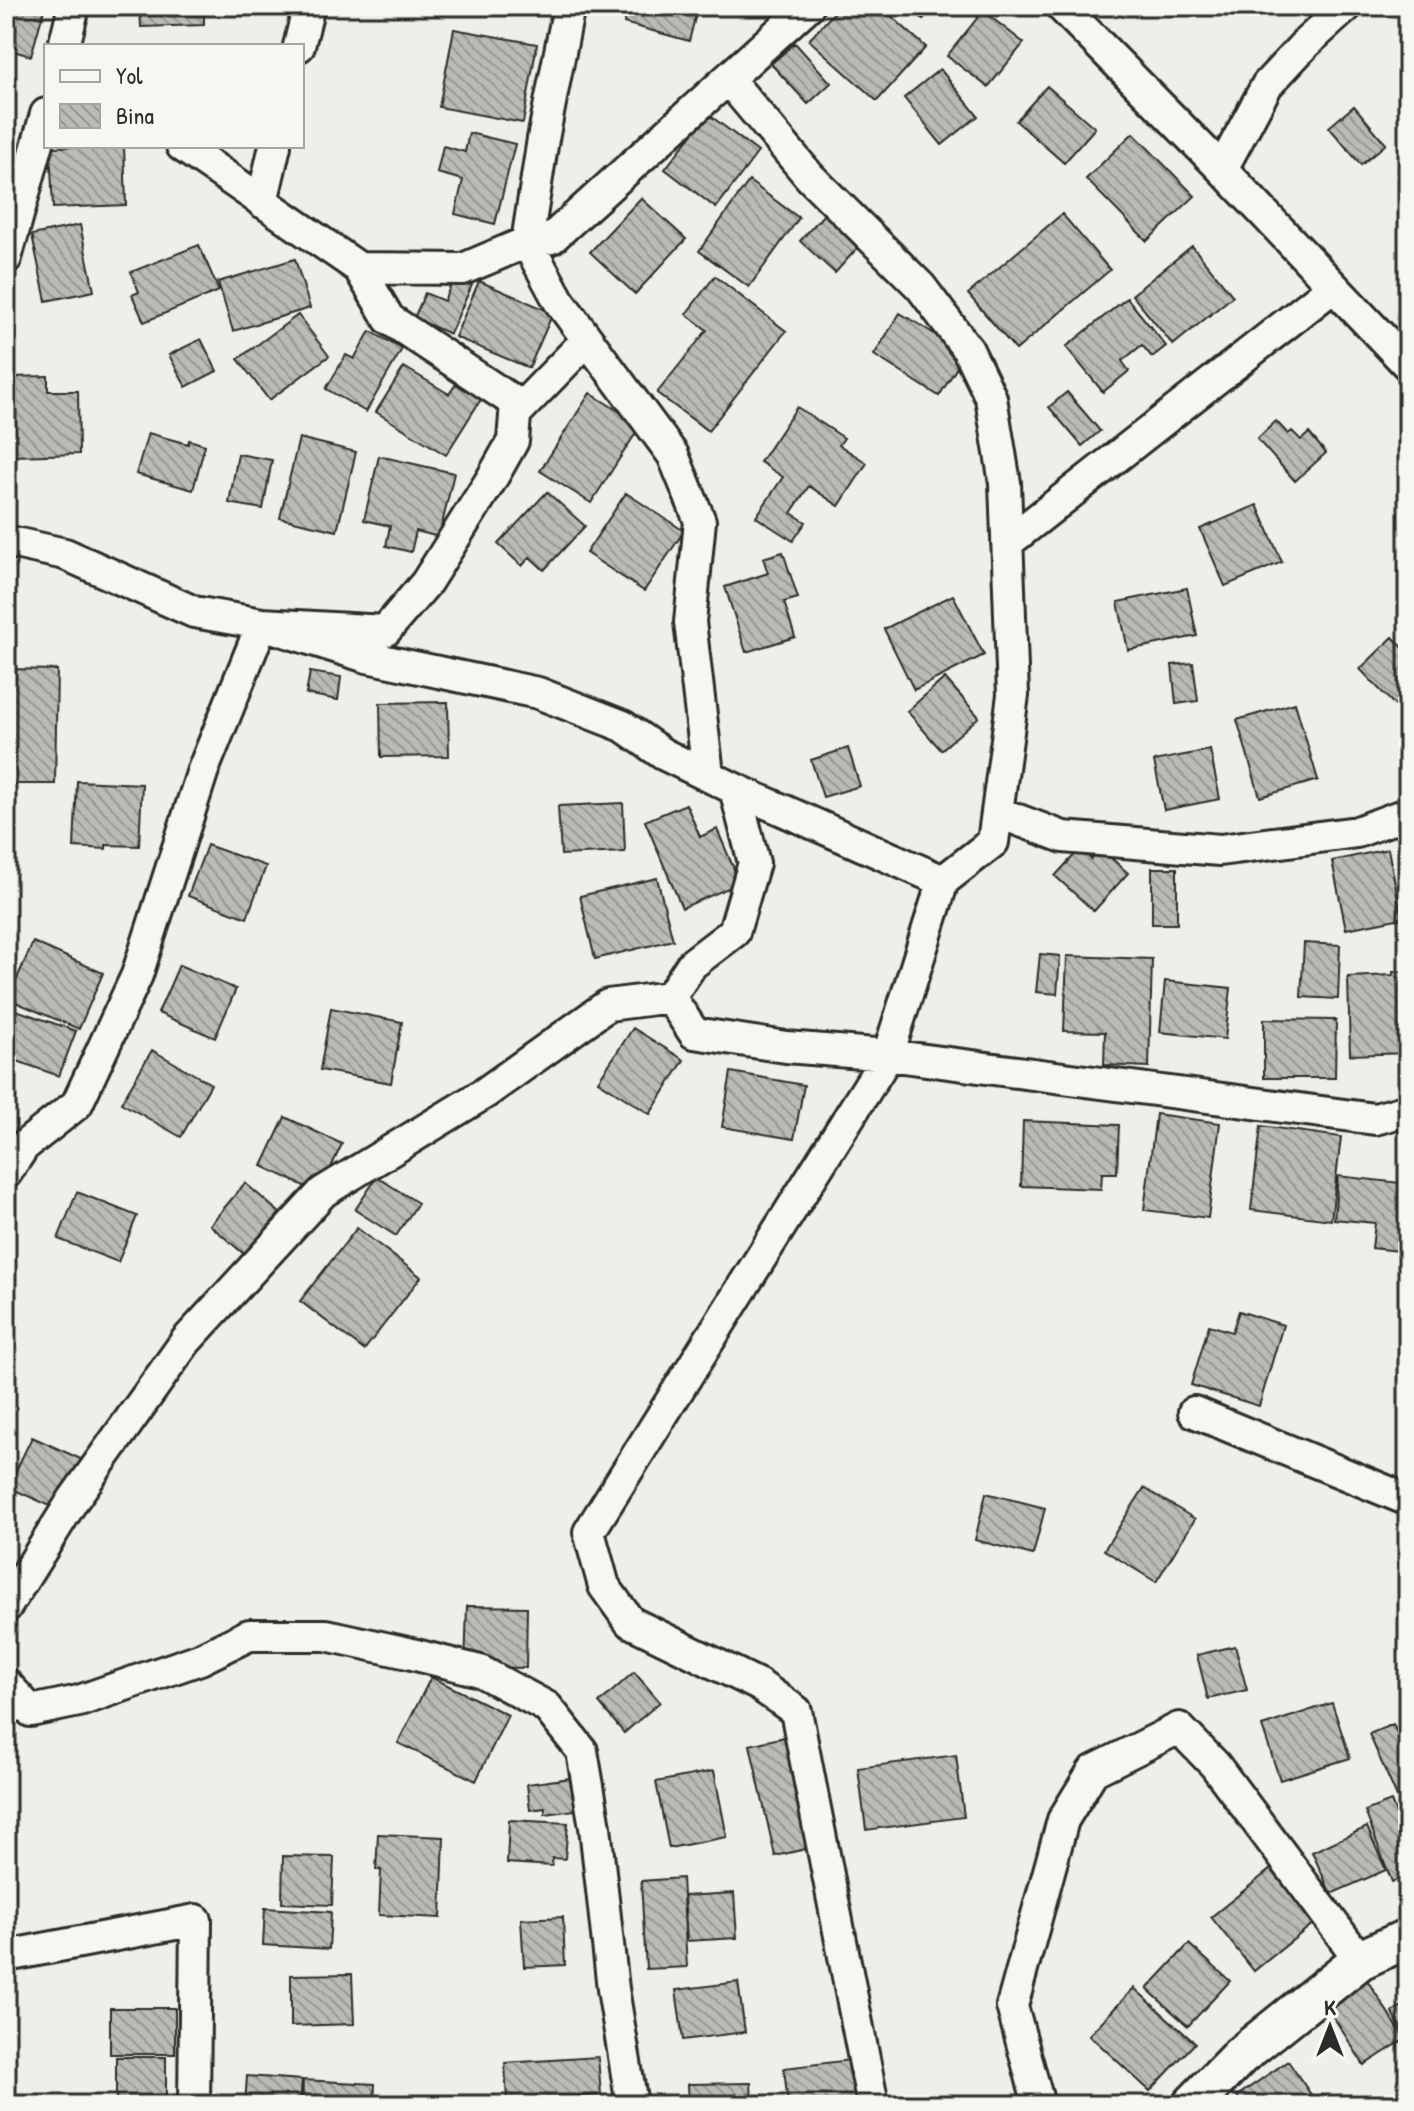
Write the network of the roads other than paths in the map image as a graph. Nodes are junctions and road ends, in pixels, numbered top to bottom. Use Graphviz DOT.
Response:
graph roads {
  1 [pos="74,6"];
  2 [pos="309,6"];
  3 [pos="569,6"];
  4 [pos="808,6"];
  5 [pos="1061,6"];
  6 [pos="1347,6"];
  7 [pos="64,44"];
  8 [pos="300,44"];
  9 [pos="728,79"];
  10 [pos="44,121"];
  11 [pos="185,148"];
  12 [pos="275,148"];
  13 [pos="1222,169"];
  14 [pos="262,202"];
  15 [pos="527,242"];
  16 [pos="6,258"];
  17 [pos="359,268"];
  18 [pos="1333,287"];
  19 [pos="587,340"];
  20 [pos="1408,365"];
  21 [pos="516,413"];
  22 [pos="6,541"];
  23 [pos="1007,543"];
  24 [pos="262,624"];
  25 [pos="708,774"];
  26 [pos="735,789"];
  27 [pos="997,812"];
  28 [pos="1408,813"];
  29 [pos="943,881"];
  30 [pos="670,997"];
  31 [pos="888,1055"];
  32 [pos="1408,1110"];
  33 [pos="6,1173"];
  34 [pos="1194,1412"];
  35 [pos="1408,1500"];
  36 [pos="6,1607"];
  37 [pos="6,1684"];
  38 [pos="1408,1938"];
  39 [pos="6,1956"];
  40 [pos="1360,1960"];
  41 [pos="194,2105"];
  42 [pos="632,2105"];
  43 [pos="873,2105"];
  44 [pos="1039,2105"];
  45 [pos="1192,2105"];
  1 -- 7 [label="street"];
  2 -- 8 [label="street"];
  3 -- 15 [label="street"];
  4 -- 9 [label="street"];
  5 -- 13 [label="street"];
  6 -- 13 [label="street"];
  9 -- 15 [label="street"];
  9 -- 23 [label="street"];
  10 -- 16 [label="street"];
  11 -- 14 [label="street"];
  12 -- 14 [label="street"];
  13 -- 18 [label="street"];
  14 -- 17 [label="street"];
  15 -- 17 [label="street"];
  15 -- 19 [label="street"];
  17 -- 21 [label="street"];
  18 -- 20 [label="street"];
  18 -- 23 [label="street"];
  19 -- 21 [label="street"];
  19 -- 25 [label="street"];
  21 -- 24 [label="street"];
  22 -- 24 [label="street"];
  23 -- 27 [label="street"];
  24 -- 25 [label="street"];
  24 -- 33 [label="street"];
  25 -- 26 [label="street"];
  26 -- 29 [label="street"];
  26 -- 30 [label="street"];
  27 -- 28 [label="street"];
  27 -- 29 [label="street"];
  29 -- 31 [label="street"];
  30 -- 31 [label="street"];
  30 -- 36 [label="street"];
  31 -- 32 [label="street"];
  31 -- 43 [label="street"];
  34 -- 35 [label="street"];
  37 -- 42 [label="street"];
  38 -- 40 [label="street"];
  39 -- 41 [label="street"];
  40 -- 44 [label="street"];
  40 -- 45 [label="street"];
}
